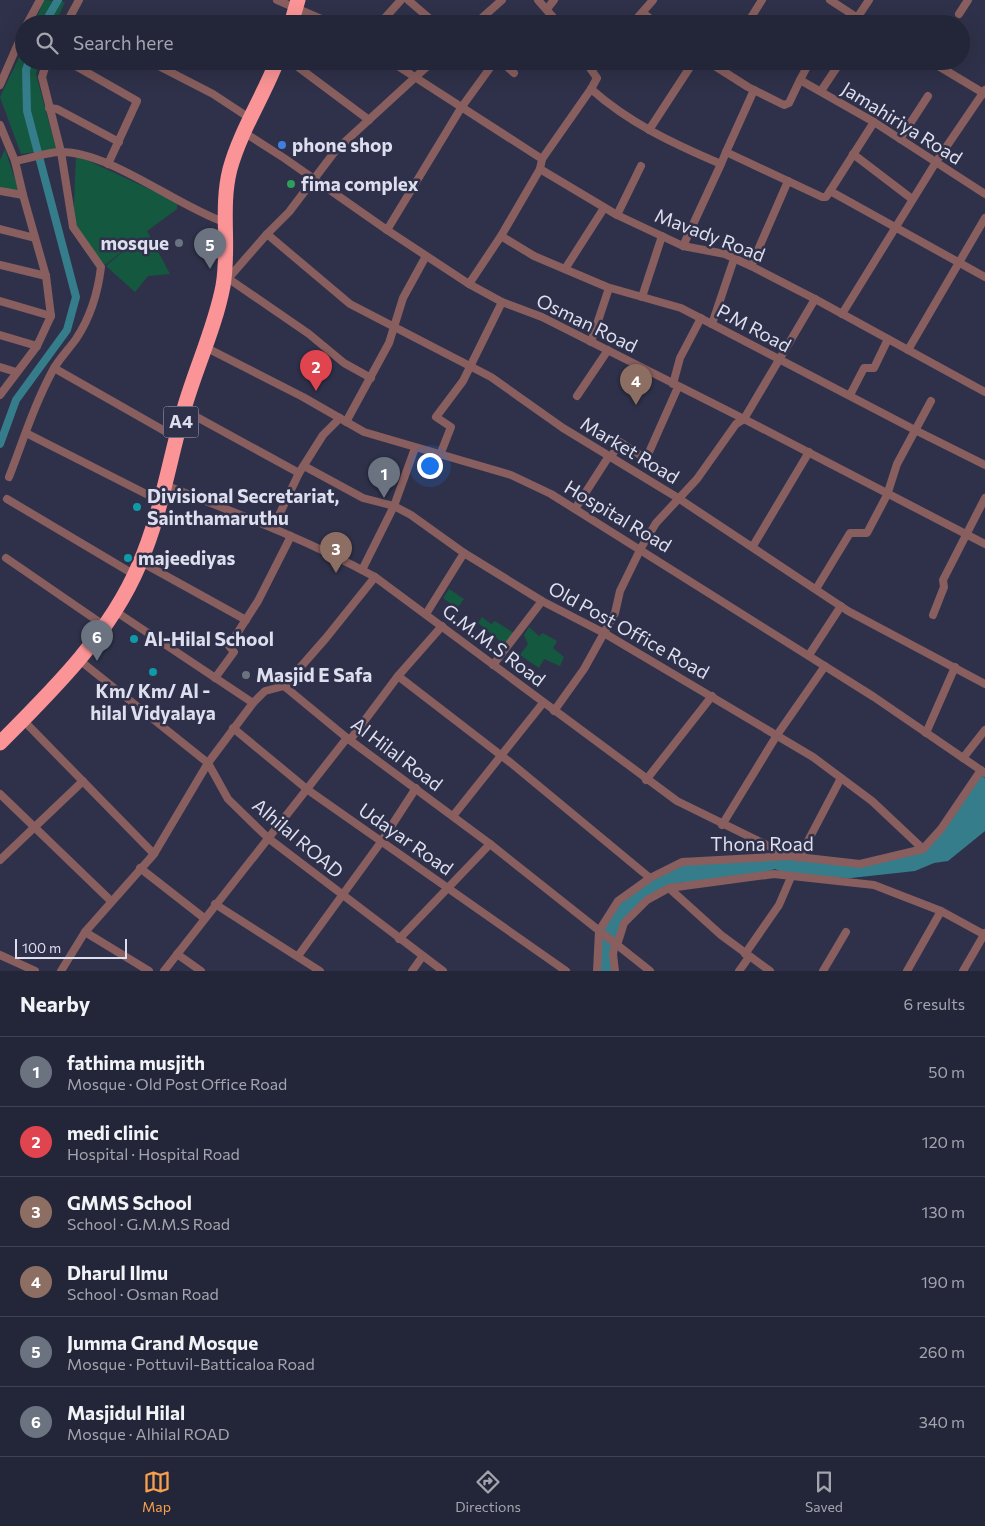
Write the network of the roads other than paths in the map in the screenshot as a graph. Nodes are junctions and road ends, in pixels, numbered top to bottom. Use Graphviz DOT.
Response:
graph roads {
  1 [pos="40,0"];
  2 [pos="79,0"];
  3 [pos="277,0"];
  4 [pos="400,0"];
  5 [pos="408,0"];
  6 [pos="502,0"];
  7 [pos="538,0"];
  8 [pos="554,0"];
  9 [pos="653,0"];
  10 [pos="762,0"];
  11 [pos="830,0"];
  12 [pos="869,0"];
  13 [pos="968,0"];
  14 [pos="298,3"];
  15 [pos="547,9"];
  16 [pos="643,13"];
  17 [pos="959,14"];
  18 [pos="32,15"];
  19 [pos="70,15"];
  20 [pos="294,15"];
  21 [pos="318,15"];
  22 [pos="387,15"];
  23 [pos="426,15"];
  24 [pos="485,15"];
  25 [pos="552,15"];
  26 [pos="646,15"];
  27 [pos="753,15"];
  28 [pos="852,15"];
  29 [pos="859,15"];
  30 [pos="15,51"];
  31 [pos="44,70"];
  32 [pos="83,70"];
  33 [pos="166,70"];
  34 [pos="272,70"];
  35 [pos="302,70"];
  36 [pos="403,70"];
  37 [pos="423,70"];
  38 [pos="488,70"];
  39 [pos="511,70"];
  40 [pos="592,70"];
  41 [pos="688,70"];
  42 [pos="723,70"];
  43 [pos="805,70"];
  44 [pos="835,70"];
  45 [pos="946,70"];
  46 [pos="514,72"];
  47 [pos="414,78"];
  48 [pos="800,80"];
  49 [pos="0,85"];
  50 [pos="591,88"];
  51 [pos="754,90"];
  52 [pos="820,91"];
  53 [pos="984,92"];
  54 [pos="928,96"];
  55 [pos="49,108"];
  56 [pos="461,108"];
  57 [pos="369,120"];
  58 [pos="874,122"];
  59 [pos="0,125"];
  60 [pos="248,126"];
  61 [pos="649,130"];
  62 [pos="900,139"];
  63 [pos="119,142"];
  64 [pos="58,152"];
  65 [pos="726,152"];
  66 [pos="853,154"];
  67 [pos="542,159"];
  68 [pos="19,160"];
  69 [pos="936,162"];
  70 [pos="108,164"];
  71 [pos="721,164"];
  72 [pos="641,166"];
  73 [pos="540,169"];
  74 [pos="313,179"];
  75 [pos="788,181"];
  76 [pos="0,191"];
  77 [pos="830,191"];
  78 [pos="985,194"];
  79 [pos="23,196"];
  80 [pos="912,199"];
  81 [pos="604,208"];
  82 [pos="617,215"];
  83 [pos="985,218"];
  84 [pos="224,222"];
  85 [pos="0,229"];
  86 [pos="896,229"];
  87 [pos="387,230"];
  88 [pos="266,234"];
  89 [pos="501,236"];
  90 [pos="662,236"];
  91 [pos="35,238"];
  92 [pos="683,246"];
  93 [pos="426,256"];
  94 [pos="734,259"];
  95 [pos="0,264"];
  96 [pos="960,264"];
  97 [pos="751,266"];
  98 [pos="565,270"];
  99 [pos="46,276"];
  100 [pos="985,278"];
  101 [pos="226,282"];
  102 [pos="469,284"];
  103 [pos="609,288"];
  104 [pos="642,297"];
  105 [pos="814,299"];
  106 [pos="0,301"];
  107 [pos="502,302"];
  108 [pos="842,314"];
  109 [pos="51,316"];
  110 [pos="701,318"];
  111 [pos="712,324"];
  112 [pos="394,327"];
  113 [pos="0,335"];
  114 [pos="888,339"];
  115 [pos="591,342"];
  116 [pos="37,346"];
  117 [pos="205,346"];
  118 [pos="608,350"];
  119 [pos="908,350"];
  120 [pos="779,360"];
  121 [pos="470,365"];
  122 [pos="0,367"];
  123 [pos="54,368"];
  124 [pos="16,372"];
  125 [pos="371,378"];
  126 [pos="675,385"];
  127 [pos="984,390"];
  128 [pos="0,395"];
  129 [pos="850,395"];
  130 [pos="577,396"];
  131 [pos="931,401"];
  132 [pos="184,410"];
  133 [pos="744,419"];
  134 [pos="343,420"];
  135 [pos="915,430"];
  136 [pos="26,433"];
  137 [pos="177,438"];
  138 [pos="415,448"];
  139 [pos="809,452"];
  140 [pos="440,455"];
  141 [pos="610,457"];
  142 [pos="985,465"];
  143 [pos="302,469"];
  144 [pos="9,477"];
  145 [pos="165,485"];
  146 [pos="887,495"];
  147 [pos="678,498"];
  148 [pos="985,498"];
  149 [pos="7,499"];
  150 [pos="160,502"];
  151 [pos="394,506"];
  152 [pos="576,509"];
  153 [pos="273,528"];
  154 [pos="966,534"];
  155 [pos="291,536"];
  156 [pos="985,544"];
  157 [pos="752,546"];
  158 [pos="641,548"];
  159 [pos="464,553"];
  160 [pos="6,558"];
  161 [pos="138,568"];
  162 [pos="362,570"];
  163 [pos="375,577"];
  164 [pos="816,589"];
  165 [pos="542,601"];
  166 [pos="841,606"];
  167 [pos="115,611"];
  168 [pos="426,614"];
  169 [pos="933,615"];
  170 [pos="246,620"];
  171 [pos="105,626"];
  172 [pos="442,626"];
  173 [pos="604,633"];
  174 [pos="809,655"];
  175 [pos="78,659"];
  176 [pos="493,665"];
  177 [pos="825,666"];
  178 [pos="954,667"];
  179 [pos="398,676"];
  180 [pos="215,678"];
  181 [pos="985,684"];
  182 [pos="284,686"];
  183 [pos="712,696"];
  184 [pos="253,703"];
  185 [pos="543,703"];
  186 [pos="554,711"];
  187 [pos="24,720"];
  188 [pos="233,728"];
  189 [pos="985,730"];
  190 [pos="926,732"];
  191 [pos="777,735"];
  192 [pos="349,739"];
  193 [pos="0,743"];
  194 [pos="500,755"];
  195 [pos="964,758"];
  196 [pos="208,763"];
  197 [pos="983,772"];
  198 [pos="841,778"];
  199 [pos="646,780"];
  200 [pos="83,781"];
  201 [pos="416,788"];
  202 [pos="308,790"];
  203 [pos="0,794"];
  204 [pos="453,816"];
  205 [pos="722,825"];
  206 [pos="35,827"];
  207 [pos="268,838"];
  208 [pos="382,842"];
  209 [pos="490,844"];
  210 [pos="923,849"];
  211 [pos="154,854"];
  212 [pos="789,856"];
  213 [pos="799,858"];
  214 [pos="0,860"];
  215 [pos="140,868"];
  216 [pos="791,876"];
  217 [pos="650,878"];
  218 [pos="446,887"];
  219 [pos="670,888"];
  220 [pos="343,896"];
  221 [pos="111,901"];
  222 [pos="215,904"];
  223 [pos="941,911"];
  224 [pos="204,918"];
  225 [pos="599,931"];
  226 [pos="85,932"];
  227 [pos="846,932"];
  228 [pos="985,934"];
  229 [pos="399,939"];
  230 [pos="616,945"];
  231 [pos="177,954"];
  232 [pos="0,955"];
  233 [pos="747,955"];
  234 [pos="298,956"];
  235 [pos="422,957"];
  236 [pos="35,971"];
  237 [pos="61,971"];
  238 [pos="149,971"];
  239 [pos="164,971"];
  240 [pos="201,971"];
  241 [pos="320,971"];
  242 [pos="412,971"];
  243 [pos="443,971"];
  244 [pos="566,971"];
  245 [pos="597,971"];
  246 [pos="614,971"];
  247 [pos="650,971"];
  248 [pos="739,971"];
  249 [pos="770,971"];
  250 [pos="823,971"];
  251 [pos="907,971"];
  252 [pos="964,971"];
  1 -- 18 [label="street"];
  2 -- 19 [label="street"];
  3 -- 14 [label="street"];
  4 -- 22 [label="street"];
  5 -- 23 [label="street"];
  6 -- 24 [label="street"];
  7 -- 15 [label="street"];
  8 -- 15 [label="street"];
  9 -- 16 [label="street"];
  10 -- 27 [label="street"];
  11 -- 28 [label="street"];
  12 -- 29 [label="street"];
  13 -- 17 [label="street"];
  14 -- 20 [label="highway"];
  14 -- 21 [label="street"];
  15 -- 25 [label="street"];
  16 -- 26 [label="street"];
  30 -- 49 [label="street"];
  31 -- 55 [label="street"];
  32 -- 63 [label="street"];
  33 -- 60 [label="street, Osman Road"];
  34 -- 60 [label="highway, A4"];
  35 -- 57 [label="street"];
  36 -- 47 [label="street"];
  37 -- 47 [label="street"];
  38 -- 56 [label="street"];
  39 -- 46 [label="street"];
  40 -- 50 [label="street"];
  41 -- 61 [label="street"];
  42 -- 51 [label="street"];
  43 -- 48 [label="street"];
  44 -- 52 [label="street"];
  45 -- 53 [label="street"];
  47 -- 56 [label="street"];
  47 -- 57 [label="street"];
  48 -- 51 [label="street"];
  48 -- 52 [label="street, Jamahiriya Road"];
  50 -- 61 [label="street"];
  50 -- 67 [label="street"];
  51 -- 65 [label="street"];
  52 -- 58 [label="street, Jamahiriya Road"];
  53 -- 69 [label="street"];
  54 -- 62 [label="street"];
  55 -- 63 [label="street"];
  55 -- 64 [label="street"];
  56 -- 67 [label="street"];
  56 -- 87 [label="street"];
  57 -- 74 [label="street"];
  58 -- 62 [label="street, Jamahiriya Road"];
  58 -- 66 [label="street"];
  59 -- 68 [label="street"];
  60 -- 74 [label="street, Osman Road"];
  60 -- 84 [label="highway, A4"];
  61 -- 71 [label="street"];
  62 -- 69 [label="street, Jamahiriya Road"];
  63 -- 70 [label="street"];
  64 -- 68 [label="street"];
  64 -- 70 [label="street"];
  64 -- 123 [label="street"];
  65 -- 71 [label="street"];
  65 -- 75 [label="street"];
  66 -- 77 [label="street"];
  66 -- 80 [label="street"];
  67 -- 73 [label="street"];
  68 -- 79 [label="street"];
  69 -- 78 [label="street, Jamahiriya Road"];
  69 -- 80 [label="street"];
  70 -- 84 [label="street"];
  71 -- 92 [label="street"];
  72 -- 82 [label="street"];
  73 -- 81 [label="street, Mavady Road"];
  73 -- 89 [label="street"];
  74 -- 87 [label="street, Osman Road"];
  74 -- 88 [label="street"];
  75 -- 77 [label="street"];
  75 -- 97 [label="street"];
  76 -- 79 [label="street"];
  77 -- 86 [label="street"];
  79 -- 91 [label="street"];
  80 -- 86 [label="street"];
  81 -- 82 [label="street, Mavady Road"];
  81 -- 98 [label="street"];
  82 -- 90 [label="street, Mavady Road"];
  83 -- 96 [label="street"];
  84 -- 101 [label="highway, A4"];
  85 -- 91 [label="street"];
  86 -- 96 [label="street"];
  86 -- 108 [label="street"];
  87 -- 93 [label="street, Osman Road"];
  88 -- 101 [label="street"];
  88 -- 112 [label="street, Market Road"];
  89 -- 98 [label="street, P.M Road"];
  89 -- 102 [label="street"];
  90 -- 92 [label="street, Mavady Road"];
  90 -- 104 [label="street"];
  91 -- 99 [label="street"];
  92 -- 94 [label="street, Mavady Road"];
  93 -- 102 [label="street, Osman Road"];
  93 -- 112 [label="street"];
  94 -- 97 [label="street, Mavady Road"];
  94 -- 111 [label="street"];
  95 -- 99 [label="street"];
  96 -- 100 [label="street"];
  96 -- 119 [label="street"];
  97 -- 105 [label="street, Mavady Road"];
  98 -- 103 [label="street, P.M Road"];
  99 -- 109 [label="street"];
  101 -- 117 [label="highway, A4"];
  101 -- 125 [label="street"];
  102 -- 107 [label="street, Osman Road"];
  103 -- 104 [label="street, P.M Road"];
  103 -- 115 [label="street"];
  104 -- 110 [label="street, P.M Road"];
  105 -- 108 [label="street, Mavady Road"];
  105 -- 120 [label="street"];
  106 -- 109 [label="street"];
  107 -- 115 [label="street, Osman Road"];
  107 -- 121 [label="street"];
  108 -- 114 [label="street, Mavady Road"];
  109 -- 116 [label="street"];
  110 -- 111 [label="street, P.M Road"];
  110 -- 126 [label="street"];
  111 -- 120 [label="street, P.M Road"];
  112 -- 121 [label="street, Market Road"];
  112 -- 125 [label="street"];
  113 -- 116 [label="street"];
  114 -- 119 [label="street, Mavady Road"];
  114 -- 129 [label="street"];
  115 -- 118 [label="street, Osman Road"];
  116 -- 124 [label="street"];
  117 -- 132 [label="highway, A4"];
  117 -- 134 [label="street, Hospital Road"];
  118 -- 126 [label="street, Osman Road"];
  118 -- 130 [label="street"];
  119 -- 127 [label="street, Mavady Road"];
  120 -- 129 [label="street, P.M Road"];
  120 -- 133 [label="street"];
  121 -- 140 [label="street"];
  121 -- 141 [label="street, Market Road"];
  122 -- 124 [label="street"];
  123 -- 136 [label="street"];
  123 -- 137 [label="street"];
  124 -- 128 [label="street"];
  125 -- 134 [label="street"];
  126 -- 133 [label="street, Osman Road"];
  126 -- 141 [label="street"];
  129 -- 135 [label="street, P.M Road"];
  131 -- 135 [label="street"];
  132 -- 137 [label="highway, A4"];
  132 -- 143 [label="street, Old Post Office Road"];
  133 -- 139 [label="street, Osman Road"];
  133 -- 147 [label="street"];
  134 -- 138 [label="street, Hospital Road"];
  134 -- 143 [label="street"];
  135 -- 142 [label="street, P.M Road"];
  135 -- 146 [label="street"];
  136 -- 144 [label="street"];
  136 -- 150 [label="street"];
  137 -- 145 [label="highway, A4"];
  138 -- 140 [label="street, Hospital Road"];
  138 -- 151 [label="street"];
  139 -- 146 [label="street, Osman Road"];
  139 -- 157 [label="street"];
  140 -- 152 [label="street, Hospital Road"];
  141 -- 147 [label="street, Market Road"];
  141 -- 152 [label="street"];
  143 -- 151 [label="street, Old Post Office Road"];
  143 -- 153 [label="street"];
  145 -- 150 [label="highway, A4"];
  145 -- 153 [label="street, G.M.M.S Road"];
  146 -- 154 [label="street, Osman Road"];
  146 -- 164 [label="street"];
  147 -- 157 [label="street, Market Road"];
  147 -- 158 [label="street"];
  148 -- 154 [label="street"];
  149 -- 161 [label="street"];
  150 -- 161 [label="highway, A4"];
  151 -- 159 [label="street, Old Post Office Road"];
  151 -- 162 [label="street"];
  152 -- 158 [label="street, Hospital Road"];
  153 -- 155 [label="street, G.M.M.S Road"];
  154 -- 156 [label="street, Osman Road"];
  154 -- 169 [label="street"];
  155 -- 162 [label="street, G.M.M.S Road"];
  155 -- 170 [label="street"];
  157 -- 164 [label="street, Market Road"];
  158 -- 173 [label="street"];
  158 -- 174 [label="street, Hospital Road"];
  159 -- 165 [label="street, Old Post Office Road"];
  159 -- 168 [label="street"];
  160 -- 171 [label="street"];
  161 -- 167 [label="highway, A4"];
  161 -- 170 [label="street"];
  162 -- 163 [label="street, G.M.M.S Road"];
  163 -- 168 [label="street, G.M.M.S Road"];
  163 -- 182 [label="street"];
  164 -- 166 [label="street, Market Road"];
  165 -- 173 [label="street, Old Post Office Road"];
  165 -- 176 [label="street"];
  166 -- 174 [label="street"];
  166 -- 178 [label="street, Market Road"];
  167 -- 171 [label="highway, A4"];
  167 -- 180 [label="street"];
  168 -- 172 [label="street, G.M.M.S Road"];
  170 -- 180 [label="street"];
  171 -- 175 [label="highway, A4"];
  172 -- 176 [label="street, G.M.M.S Road"];
  172 -- 179 [label="street, Al Hilal Road"];
  173 -- 183 [label="street, Old Post Office Road"];
  173 -- 186 [label="street"];
  174 -- 177 [label="street, Hospital Road"];
  175 -- 187 [label="highway, A4"];
  175 -- 196 [label="street, Alhilal ROAD"];
  176 -- 185 [label="street, G.M.M.S Road"];
  177 -- 190 [label="street, Hospital Road"];
  177 -- 191 [label="street"];
  178 -- 181 [label="street, Market Road"];
  178 -- 190 [label="street"];
  179 -- 192 [label="street, Al Hilal Road"];
  179 -- 194 [label="street"];
  180 -- 184 [label="street"];
  182 -- 184 [label="street"];
  182 -- 192 [label="street, Al Hilal Road"];
  183 -- 191 [label="street, Old Post Office Road"];
  183 -- 199 [label="street"];
  184 -- 188 [label="street"];
  185 -- 186 [label="street, G.M.M.S Road"];
  185 -- 194 [label="street"];
  186 -- 199 [label="street, G.M.M.S Road"];
  187 -- 193 [label="highway, A4"];
  187 -- 200 [label="street"];
  188 -- 196 [label="street"];
  188 -- 202 [label="street, Udayar Road"];
  189 -- 195 [label="street"];
  190 -- 195 [label="street, Hospital Road"];
  191 -- 198 [label="street, Old Post Office Road"];
  191 -- 205 [label="street"];
  192 -- 201 [label="street, Al Hilal Road"];
  192 -- 202 [label="street, Al Hilal Road"];
  194 -- 204 [label="street"];
  194 -- 217 [label="street"];
  195 -- 197 [label="street, Hospital Road"];
  196 -- 207 [label="street, Alhilal ROAD"];
  196 -- 211 [label="street"];
  197 -- 210 [label="street"];
  198 -- 210 [label="street, Old Post Office Road"];
  198 -- 213 [label="street"];
  199 -- 205 [label="street, G.M.M.S Road"];
  200 -- 206 [label="street"];
  200 -- 211 [label="street"];
  201 -- 204 [label="street, Al Hilal Road"];
  201 -- 208 [label="street"];
  202 -- 207 [label="street, Al Hilal Road"];
  202 -- 208 [label="street, Udayar Road"];
  203 -- 206 [label="street"];
  204 -- 209 [label="street, Al Hilal Road"];
  205 -- 212 [label="street, G.M.M.S Road"];
  206 -- 214 [label="street"];
  206 -- 221 [label="street"];
  207 -- 220 [label="street, Alhilal ROAD"];
  207 -- 222 [label="street, Al Hilal Road"];
  208 -- 218 [label="street, Udayar Road"];
  208 -- 220 [label="street"];
  209 -- 218 [label="street"];
  209 -- 225 [label="street, Al Hilal Road"];
  210 -- 213 [label="street, Thona Road"];
  211 -- 215 [label="street"];
  212 -- 213 [label="street, Thona Road"];
  212 -- 217 [label="street, Thona Road"];
  215 -- 221 [label="street"];
  215 -- 224 [label="street"];
  216 -- 219 [label="street"];
  216 -- 223 [label="street"];
  216 -- 233 [label="street"];
  217 -- 225 [label="street, Thona Road"];
  218 -- 229 [label="street"];
  218 -- 244 [label="street, Udayar Road"];
  219 -- 230 [label="street"];
  219 -- 233 [label="street"];
  220 -- 229 [label="street, Alhilal ROAD"];
  220 -- 234 [label="street"];
  221 -- 226 [label="street"];
  222 -- 224 [label="street, Al Hilal Road"];
  222 -- 234 [label="street"];
  223 -- 228 [label="street"];
  223 -- 251 [label="street"];
  224 -- 231 [label="street, Al Hilal Road"];
  225 -- 230 [label="street, Al Hilal Road"];
  225 -- 245 [label="street, Thona Road"];
  226 -- 237 [label="street"];
  226 -- 238 [label="street"];
  227 -- 250 [label="street"];
  228 -- 252 [label="street"];
  229 -- 235 [label="street, Alhilal ROAD"];
  230 -- 246 [label="street"];
  230 -- 247 [label="street, Al Hilal Road"];
  231 -- 239 [label="street, Al Hilal Road"];
  231 -- 240 [label="street"];
  232 -- 236 [label="street"];
  233 -- 248 [label="street"];
  233 -- 249 [label="street"];
  234 -- 241 [label="street"];
  235 -- 242 [label="street"];
  235 -- 243 [label="street, Alhilal ROAD"];
}
